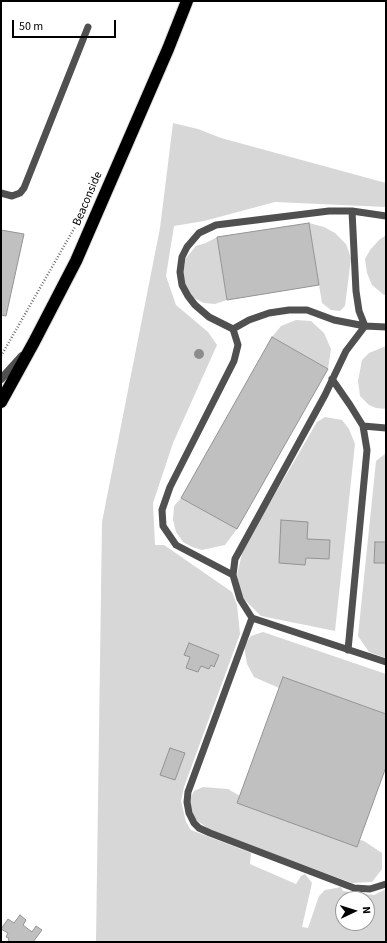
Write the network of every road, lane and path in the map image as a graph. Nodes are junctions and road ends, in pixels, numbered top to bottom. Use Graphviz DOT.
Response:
graph roads {
  1 [pos="187,1"];
  2 [pos="88,27"];
  3 [pos="1,193"];
  4 [pos="352,211"];
  5 [pos="386,216"];
  6 [pos="78,223"];
  7 [pos="365,326"];
  8 [pos="386,327"];
  9 [pos="233,329"];
  10 [pos="34,342"];
  11 [pos="1,356"];
  12 [pos="1,379"];
  13 [pos="332,379"];
  14 [pos="1,402"];
  15 [pos="364,426"];
  16 [pos="386,428"];
  17 [pos="233,575"];
  18 [pos="252,618"];
  19 [pos="348,650"];
  20 [pos="386,662"];
  21 [pos="386,884"];
  1 -- 10 [label="highway, Beaconside"];
  2 -- 3 [label="lane"];
  4 -- 5 [label="lane"];
  4 -- 7 [label="lane"];
  4 -- 9 [label="lane"];
  6 -- 11 [label="path"];
  7 -- 8 [label="lane"];
  7 -- 9 [label="lane"];
  7 -- 13 [label="lane"];
  9 -- 17 [label="lane"];
  10 -- 12 [label="street"];
  10 -- 14 [label="highway, Beaconside"];
  13 -- 15 [label="lane"];
  13 -- 17 [label="lane"];
  15 -- 16 [label="lane"];
  15 -- 19 [label="lane"];
  17 -- 18 [label="lane"];
  18 -- 19 [label="lane"];
  18 -- 21 [label="lane"];
  19 -- 20 [label="lane"];
}
